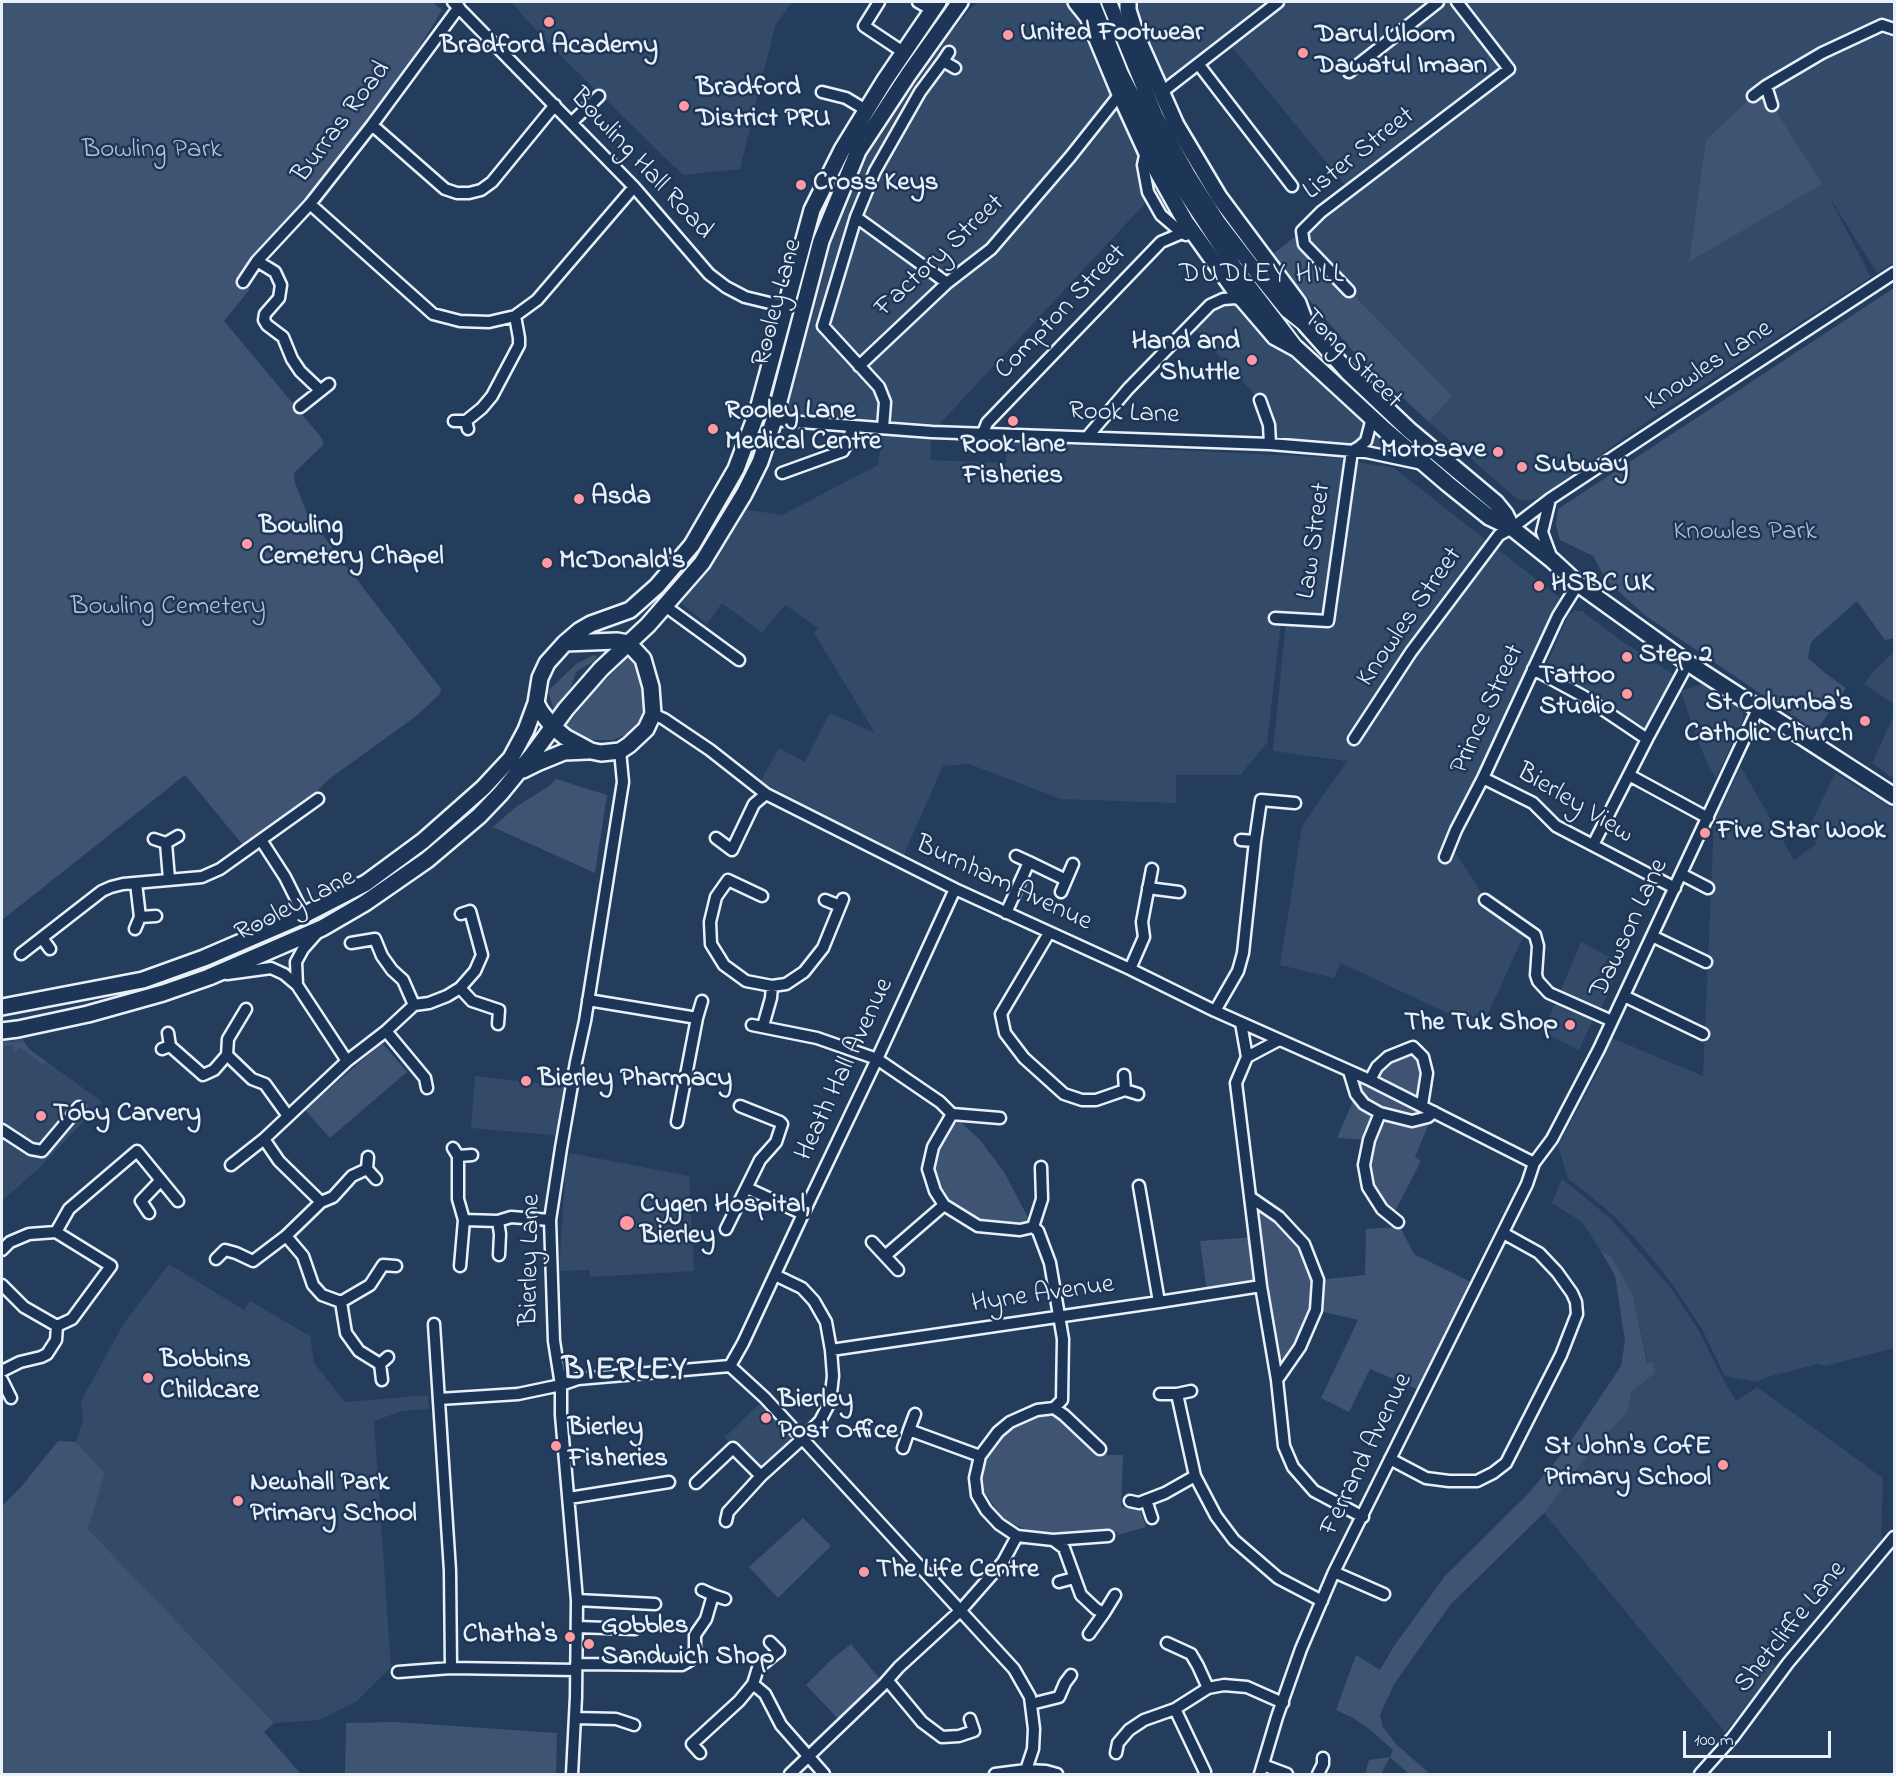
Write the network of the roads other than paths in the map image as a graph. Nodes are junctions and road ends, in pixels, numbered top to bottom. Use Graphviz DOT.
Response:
graph roads {
  1 [pos="879,2"];
  2 [pos="918,2"];
  3 [pos="960,2"];
  4 [pos="1076,2"];
  5 [pos="1092,2"];
  6 [pos="1109,2"];
  7 [pos="1128,2"];
  8 [pos="1278,2"];
  9 [pos="1438,2"];
  10 [pos="1457,2"];
  11 [pos="456,4"];
  12 [pos="935,6"];
  13 [pos="1894,29"];
  14 [pos="903,52"];
  15 [pos="1199,65"];
  16 [pos="955,68"];
  17 [pos="1349,72"];
  18 [pos="1766,86"];
  19 [pos="822,92"];
  20 [pos="1162,92"];
  21 [pos="1120,94"];
  22 [pos="598,96"];
  23 [pos="1753,96"];
  24 [pos="555,105"];
  25 [pos="1772,105"];
  26 [pos="866,110"];
  27 [pos="572,122"];
  28 [pos="372,125"];
  29 [pos="1146,151"];
  30 [pos="1292,186"];
  31 [pos="634,187"];
  32 [pos="310,204"];
  33 [pos="856,217"];
  34 [pos="1182,233"];
  35 [pos="1197,239"];
  36 [pos="257,261"];
  37 [pos="1894,273"];
  38 [pos="243,282"];
  39 [pos="947,283"];
  40 [pos="1348,291"];
  41 [pos="1245,303"];
  42 [pos="786,307"];
  43 [pos="515,316"];
  44 [pos="1306,325"];
  45 [pos="1297,349"];
  46 [pos="859,366"];
  47 [pos="1260,400"];
  48 [pos="300,406"];
  49 [pos="1372,418"];
  50 [pos="774,420"];
  51 [pos="463,424"];
  52 [pos="852,426"];
  53 [pos="883,428"];
  54 [pos="983,433"];
  55 [pos="1088,436"];
  56 [pos="1270,444"];
  57 [pos="1352,451"];
  58 [pos="1423,464"];
  59 [pos="782,473"];
  60 [pos="1550,499"];
  61 [pos="1512,528"];
  62 [pos="1552,560"];
  63 [pos="1578,584"];
  64 [pos="665,606"];
  65 [pos="1275,618"];
  66 [pos="602,640"];
  67 [pos="566,643"];
  68 [pos="628,644"];
  69 [pos="740,660"];
  70 [pos="1688,663"];
  71 [pos="601,669"];
  72 [pos="1533,669"];
  73 [pos="536,703"];
  74 [pos="1758,709"];
  75 [pos="653,714"];
  76 [pos="552,726"];
  77 [pos="1353,739"];
  78 [pos="1647,739"];
  79 [pos="591,751"];
  80 [pos="620,751"];
  81 [pos="518,773"];
  82 [pos="1629,775"];
  83 [pos="1483,778"];
  84 [pos="766,794"];
  85 [pos="1894,796"];
  86 [pos="318,799"];
  87 [pos="1295,803"];
  88 [pos="1708,818"];
  89 [pos="178,836"];
  90 [pos="716,838"];
  91 [pos="154,839"];
  92 [pos="261,840"];
  93 [pos="1241,840"];
  94 [pos="1255,841"];
  95 [pos="166,843"];
  96 [pos="1593,845"];
  97 [pos="1016,856"];
  98 [pos="1445,858"];
  99 [pos="1029,862"];
  100 [pos="1073,864"];
  101 [pos="1152,869"];
  102 [pos="1681,874"];
  103 [pos="169,879"];
  104 [pos="1066,880"];
  105 [pos="136,884"];
  106 [pos="1148,888"];
  107 [pos="1675,888"];
  108 [pos="1708,888"];
  109 [pos="955,889"];
  110 [pos="1060,892"];
  111 [pos="1179,892"];
  112 [pos="762,896"];
  113 [pos="825,900"];
  114 [pos="1485,900"];
  115 [pos="470,912"];
  116 [pos="1006,913"];
  117 [pos="304,915"];
  118 [pos="156,916"];
  119 [pos="140,917"];
  120 [pos="135,928"];
  121 [pos="322,928"];
  122 [pos="1049,933"];
  123 [pos="1652,936"];
  124 [pos="42,938"];
  125 [pos="351,943"];
  126 [pos="50,950"];
  127 [pos="21,954"];
  128 [pos="1706,962"];
  129 [pos="1130,969"];
  130 [pos="209,977"];
  131 [pos="297,985"];
  132 [pos="772,986"];
  133 [pos="460,988"];
  134 [pos="1623,996"];
  135 [pos="588,1000"];
  136 [pos="702,1001"];
  137 [pos="414,1005"];
  138 [pos="2,1007"];
  139 [pos="246,1009"];
  140 [pos="1215,1011"];
  141 [pos="697,1018"];
  142 [pos="1612,1021"];
  143 [pos="1241,1023"];
  144 [pos="498,1024"];
  145 [pos="2,1031"];
  146 [pos="386,1031"];
  147 [pos="168,1033"];
  148 [pos="1703,1034"];
  149 [pos="1279,1040"];
  150 [pos="227,1055"];
  151 [pos="1247,1058"];
  152 [pos="877,1059"];
  153 [pos="347,1061"];
  154 [pos="1348,1071"];
  155 [pos="435,1072"];
  156 [pos="1124,1075"];
  157 [pos="1370,1080"];
  158 [pos="1125,1090"];
  159 [pos="1138,1094"];
  160 [pos="1422,1105"];
  161 [pos="740,1106"];
  162 [pos="79,1107"];
  163 [pos="1434,1112"];
  164 [pos="1380,1113"];
  165 [pos="952,1114"];
  166 [pos="288,1116"];
  167 [pos="999,1118"];
  168 [pos="677,1122"];
  169 [pos="2,1130"];
  170 [pos="264,1139"];
  171 [pos="472,1155"];
  172 [pos="368,1157"];
  173 [pos="1534,1163"];
  174 [pos="231,1165"];
  175 [pos="1041,1167"];
  176 [pos="367,1169"];
  177 [pos="376,1179"];
  178 [pos="161,1180"];
  179 [pos="1139,1186"];
  180 [pos="747,1188"];
  181 [pos="1250,1197"];
  182 [pos="178,1201"];
  183 [pos="321,1202"];
  184 [pos="944,1205"];
  185 [pos="149,1213"];
  186 [pos="803,1214"];
  187 [pos="464,1220"];
  188 [pos="550,1220"];
  189 [pos="498,1221"];
  190 [pos="1398,1222"];
  191 [pos="1033,1227"];
  192 [pos="726,1229"];
  193 [pos="56,1232"];
  194 [pos="1503,1233"];
  195 [pos="286,1236"];
  196 [pos="872,1242"];
  197 [pos="2,1250"];
  198 [pos="499,1255"];
  199 [pos="885,1256"];
  200 [pos="216,1259"];
  201 [pos="396,1266"];
  202 [pos="460,1266"];
  203 [pos="898,1270"];
  204 [pos="775,1275"];
  205 [pos="2,1285"];
  206 [pos="1261,1286"];
  207 [pos="341,1302"];
  208 [pos="1159,1302"];
  209 [pos="1060,1316"];
  210 [pos="434,1324"];
  211 [pos="57,1326"];
  212 [pos="831,1350"];
  213 [pos="729,1366"];
  214 [pos="2,1371"];
  215 [pos="2,1380"];
  216 [pos="382,1380"];
  217 [pos="1277,1380"];
  218 [pos="561,1385"];
  219 [pos="1191,1391"];
  220 [pos="1160,1394"];
  221 [pos="1177,1394"];
  222 [pos="11,1398"];
  223 [pos="439,1399"];
  224 [pos="1054,1408"];
  225 [pos="915,1414"];
  226 [pos="909,1430"];
  227 [pos="802,1439"];
  228 [pos="903,1448"];
  229 [pos="1100,1449"];
  230 [pos="980,1456"];
  231 [pos="1390,1459"];
  232 [pos="761,1476"];
  233 [pos="1195,1476"];
  234 [pos="669,1482"];
  235 [pos="696,1483"];
  236 [pos="569,1498"];
  237 [pos="1146,1500"];
  238 [pos="1130,1501"];
  239 [pos="1363,1517"];
  240 [pos="1152,1518"];
  241 [pos="726,1521"];
  242 [pos="1017,1536"];
  243 [pos="1108,1536"];
  244 [pos="1894,1537"];
  245 [pos="1053,1540"];
  246 [pos="1334,1572"];
  247 [pos="1074,1578"];
  248 [pos="1059,1582"];
  249 [pos="702,1590"];
  250 [pos="1384,1594"];
  251 [pos="713,1595"];
  252 [pos="1115,1595"];
  253 [pos="725,1599"];
  254 [pos="577,1600"];
  255 [pos="649,1601"];
  256 [pos="1322,1601"];
  257 [pos="960,1611"];
  258 [pos="1104,1613"];
  259 [pos="577,1627"];
  260 [pos="635,1629"];
  261 [pos="1089,1634"];
  262 [pos="770,1642"];
  263 [pos="1167,1643"];
  264 [pos="576,1667"];
  265 [pos="451,1668"];
  266 [pos="399,1672"];
  267 [pos="1071,1675"];
  268 [pos="888,1681"];
  269 [pos="753,1684"];
  270 [pos="1208,1688"];
  271 [pos="1059,1697"];
  272 [pos="1283,1703"];
  273 [pos="1030,1704"];
  274 [pos="1064,1708"];
  275 [pos="1175,1709"];
  276 [pos="575,1718"];
  277 [pos="970,1719"];
  278 [pos="634,1725"];
  279 [pos="700,1753"];
  280 [pos="1116,1753"];
  281 [pos="809,1756"];
  282 [pos="1325,1761"];
  283 [pos="1026,1770"];
  284 [pos="1262,1770"];
  285 [pos="1205,1772"];
  286 [pos="572,1774"];
  287 [pos="790,1774"];
  288 [pos="824,1774"];
  289 [pos="995,1774"];
  290 [pos="1057,1774"];
  291 [pos="1287,1774"];
  292 [pos="1318,1774"];
  293 [pos="1700,1774"];
  1 -- 14 [label="street"];
  2 -- 12 [label="street, Rooley Lane"];
  3 -- 50 [label="highway, Rooley Lane"];
  4 -- 21 [label="highway"];
  5 -- 45 [label="main road, Tong Street"];
  6 -- 44 [label="main road, Tong Street"];
  7 -- 20 [label="highway"];
  8 -- 15 [label="street"];
  9 -- 17 [label="street"];
  10 -- 40 [label="street, Lister Street"];
  11 -- 24 [label="street, Bowling Hall Road"];
  11 -- 28 [label="street, Burras Road"];
  12 -- 14 [label="highway, Rooley Lane"];
  13 -- 18 [label="street"];
  14 -- 26 [label="highway, Rooley Lane"];
  15 -- 20 [label="street"];
  15 -- 30 [label="street"];
  16 -- 33 [label="street"];
  18 -- 23 [label="street"];
  18 -- 25 [label="street"];
  19 -- 26 [label="street"];
  20 -- 44 [label="highway"];
  21 -- 29 [label="highway"];
  21 -- 39 [label="street, Factory Street"];
  22 -- 27 [label="street"];
  24 -- 27 [label="street, Bowling Hall Road"];
  24 -- 28 [label="street"];
  26 -- 42 [label="highway, Rooley Lane"];
  27 -- 31 [label="street, Bowling Hall Road"];
  28 -- 32 [label="street, Burras Road"];
  29 -- 34 [label="street"];
  29 -- 35 [label="highway"];
  31 -- 42 [label="street, Bowling Hall Road"];
  31 -- 43 [label="street"];
  32 -- 36 [label="street, Burras Road"];
  32 -- 43 [label="street"];
  33 -- 39 [label="street"];
  33 -- 46 [label="street"];
  34 -- 35 [label="street"];
  34 -- 54 [label="street, Compton Street"];
  35 -- 41 [label="highway"];
  36 -- 38 [label="street, Burras Road"];
  36 -- 48 [label="street"];
  37 -- 60 [label="street, Knowles Lane"];
  39 -- 46 [label="street, Factory Street"];
  41 -- 45 [label="highway"];
  41 -- 55 [label="street"];
  42 -- 67 [label="highway, Rooley Lane"];
  43 -- 51 [label="street"];
  44 -- 61 [label="highway, Tong Street"];
  45 -- 49 [label="highway, Tong Street"];
  46 -- 53 [label="street"];
  47 -- 56 [label="street"];
  49 -- 57 [label="street"];
  49 -- 58 [label="highway, Tong Street"];
  50 -- 52 [label="street, Rook Lane"];
  50 -- 64 [label="highway, Rooley Lane"];
  52 -- 53 [label="street, Rook Lane"];
  52 -- 59 [label="street"];
  53 -- 54 [label="street, Rook Lane"];
  54 -- 55 [label="street, Rook Lane"];
  55 -- 56 [label="street, Rook Lane"];
  56 -- 57 [label="street, Rook Lane"];
  57 -- 58 [label="street, Rook Lane"];
  57 -- 65 [label="street, Law Street"];
  58 -- 61 [label="highway, Tong Street"];
  60 -- 61 [label="street, Knowles Lane"];
  60 -- 62 [label="street"];
  61 -- 62 [label="highway, Tong Street"];
  61 -- 77 [label="street, Knowles Street"];
  62 -- 63 [label="highway, Tong Street"];
  63 -- 70 [label="highway, Tong Street"];
  63 -- 72 [label="street, Prince Street"];
  64 -- 68 [label="highway, Rooley Lane"];
  64 -- 69 [label="street"];
  66 -- 67 [label="highway"];
  66 -- 68 [label="highway"];
  66 -- 71 [label="highway"];
  67 -- 73 [label="highway, Rooley Lane"];
  68 -- 71 [label="highway, Rooley Lane"];
  68 -- 75 [label="highway"];
  70 -- 74 [label="highway, Tong Street"];
  70 -- 78 [label="street"];
  71 -- 76 [label="highway, Rooley Lane"];
  72 -- 78 [label="street"];
  72 -- 83 [label="street, Prince Street"];
  73 -- 76 [label="highway"];
  73 -- 117 [label="highway, Rooley Lane"];
  74 -- 85 [label="highway, Tong Street"];
  74 -- 88 [label="street, Dawson Lane"];
  75 -- 80 [label="highway"];
  75 -- 84 [label="street, Burnham Avenue"];
  76 -- 79 [label="highway"];
  76 -- 81 [label="highway, Rooley Lane"];
  78 -- 82 [label="street"];
  79 -- 80 [label="highway"];
  79 -- 81 [label="highway"];
  80 -- 135 [label="street, Bierley Lane"];
  81 -- 121 [label="highway, Rooley Lane"];
  82 -- 88 [label="street"];
  82 -- 96 [label="street"];
  83 -- 96 [label="street, Bierley View"];
  83 -- 98 [label="street, Prince Street"];
  84 -- 90 [label="street"];
  84 -- 109 [label="street, Burnham Avenue"];
  86 -- 92 [label="street"];
  87 -- 94 [label="street"];
  88 -- 102 [label="street, Dawson Lane"];
  89 -- 95 [label="street"];
  91 -- 95 [label="street"];
  92 -- 103 [label="street"];
  92 -- 117 [label="street"];
  93 -- 94 [label="street"];
  94 -- 140 [label="street"];
  95 -- 103 [label="street"];
  96 -- 107 [label="street, Bierley View"];
  97 -- 99 [label="street"];
  99 -- 104 [label="street"];
  99 -- 116 [label="street"];
  100 -- 104 [label="street"];
  101 -- 106 [label="street"];
  102 -- 107 [label="street, Dawson Lane"];
  102 -- 108 [label="street"];
  103 -- 105 [label="street"];
  104 -- 110 [label="street"];
  105 -- 119 [label="street"];
  105 -- 124 [label="street"];
  106 -- 111 [label="street"];
  106 -- 129 [label="street"];
  107 -- 123 [label="street, Dawson Lane"];
  109 -- 116 [label="street, Burnham Avenue"];
  109 -- 152 [label="street, Heath Hall Avenue"];
  112 -- 132 [label="street"];
  113 -- 132 [label="street"];
  114 -- 142 [label="street"];
  115 -- 133 [label="street"];
  116 -- 122 [label="street, Burnham Avenue"];
  117 -- 138 [label="highway, Rooley Lane"];
  118 -- 119 [label="street"];
  119 -- 120 [label="street"];
  121 -- 130 [label="highway, Rooley Lane"];
  121 -- 131 [label="street"];
  122 -- 129 [label="street, Burnham Avenue"];
  122 -- 158 [label="street"];
  123 -- 128 [label="street"];
  123 -- 134 [label="street, Dawson Lane"];
  124 -- 126 [label="street"];
  124 -- 127 [label="street"];
  125 -- 137 [label="street"];
  129 -- 140 [label="street, Burnham Avenue"];
  130 -- 131 [label="street"];
  130 -- 145 [label="highway, Rooley Lane"];
  131 -- 153 [label="street"];
  132 -- 152 [label="street"];
  133 -- 137 [label="street"];
  133 -- 144 [label="street"];
  134 -- 142 [label="street, Dawson Lane"];
  134 -- 148 [label="street"];
  135 -- 141 [label="street"];
  135 -- 188 [label="street, Bierley Lane"];
  136 -- 141 [label="street"];
  137 -- 146 [label="street"];
  139 -- 150 [label="street"];
  140 -- 143 [label="street, Burnham Avenue"];
  141 -- 168 [label="street"];
  142 -- 173 [label="street, Dawson Lane"];
  143 -- 149 [label="street, Burnham Avenue"];
  143 -- 151 [label="street"];
  146 -- 153 [label="street"];
  146 -- 155 [label="street"];
  147 -- 150 [label="street"];
  149 -- 151 [label="street"];
  149 -- 154 [label="street, Burnham Avenue"];
  150 -- 166 [label="street"];
  151 -- 181 [label="street"];
  152 -- 165 [label="street"];
  152 -- 186 [label="street, Heath Hall Avenue"];
  153 -- 166 [label="street"];
  154 -- 157 [label="street, Burnham Avenue"];
  154 -- 164 [label="street"];
  156 -- 158 [label="street"];
  157 -- 160 [label="street, Burnham Avenue"];
  157 -- 160 [label="street"];
  158 -- 159 [label="street"];
  160 -- 163 [label="street, Burnham Avenue"];
  161 -- 180 [label="street"];
  162 -- 169 [label="street"];
  163 -- 164 [label="street"];
  163 -- 173 [label="street, Burnham Avenue"];
  164 -- 190 [label="street"];
  165 -- 167 [label="street"];
  165 -- 184 [label="street"];
  166 -- 170 [label="street"];
  170 -- 174 [label="street"];
  170 -- 183 [label="street"];
  171 -- 187 [label="street"];
  172 -- 176 [label="street"];
  173 -- 194 [label="street, Ferrand Avenue"];
  175 -- 191 [label="street"];
  176 -- 177 [label="street"];
  176 -- 183 [label="street"];
  178 -- 182 [label="street"];
  178 -- 185 [label="street"];
  178 -- 193 [label="street"];
  179 -- 208 [label="street"];
  180 -- 186 [label="street"];
  180 -- 192 [label="street"];
  181 -- 206 [label="street"];
  181 -- 217 [label="street"];
  183 -- 195 [label="street"];
  184 -- 191 [label="street"];
  184 -- 199 [label="street"];
  186 -- 204 [label="street, Heath Hall Avenue"];
  187 -- 189 [label="street"];
  187 -- 202 [label="street"];
  188 -- 189 [label="street"];
  188 -- 218 [label="street, Bierley Lane"];
  189 -- 198 [label="street"];
  191 -- 209 [label="street"];
  193 -- 197 [label="street"];
  193 -- 211 [label="street"];
  194 -- 231 [label="street, Ferrand Avenue"];
  194 -- 231 [label="street"];
  195 -- 200 [label="street"];
  195 -- 207 [label="street"];
  196 -- 199 [label="street"];
  199 -- 203 [label="street"];
  201 -- 207 [label="street"];
  204 -- 212 [label="street"];
  204 -- 213 [label="street, Heath Hall Avenue"];
  205 -- 211 [label="street"];
  206 -- 208 [label="street, Hyne Avenue"];
  206 -- 217 [label="street"];
  207 -- 216 [label="street"];
  208 -- 209 [label="street, Hyne Avenue"];
  209 -- 212 [label="street, Hyne Avenue"];
  209 -- 224 [label="street"];
  210 -- 223 [label="street"];
  211 -- 214 [label="street"];
  212 -- 227 [label="street"];
  213 -- 218 [label="street"];
  213 -- 227 [label="street"];
  215 -- 222 [label="street"];
  217 -- 239 [label="street"];
  218 -- 223 [label="street"];
  218 -- 236 [label="street, Bierley Lane"];
  219 -- 221 [label="street"];
  220 -- 221 [label="street"];
  221 -- 233 [label="street"];
  223 -- 265 [label="street"];
  224 -- 229 [label="street"];
  224 -- 230 [label="street"];
  225 -- 226 [label="street"];
  226 -- 228 [label="street"];
  226 -- 230 [label="street"];
  227 -- 232 [label="street"];
  227 -- 257 [label="street"];
  230 -- 242 [label="street"];
  231 -- 239 [label="street, Ferrand Avenue"];
  232 -- 235 [label="street"];
  232 -- 241 [label="street"];
  233 -- 237 [label="street"];
  233 -- 256 [label="street"];
  234 -- 236 [label="street"];
  236 -- 254 [label="street, Bierley Lane"];
  237 -- 238 [label="street"];
  237 -- 240 [label="street"];
  239 -- 246 [label="street, Ferrand Avenue"];
  242 -- 245 [label="street"];
  242 -- 257 [label="street"];
  243 -- 245 [label="street"];
  244 -- 293 [label="street, Shetcliffe Lane"];
  245 -- 247 [label="street"];
  246 -- 250 [label="street"];
  246 -- 256 [label="street, Ferrand Avenue"];
  247 -- 248 [label="street"];
  247 -- 258 [label="street"];
  249 -- 251 [label="street"];
  251 -- 253 [label="street"];
  251 -- 264 [label="street"];
  252 -- 258 [label="street"];
  254 -- 255 [label="street"];
  254 -- 259 [label="street, Bierley Lane"];
  256 -- 272 [label="street, Ferrand Avenue"];
  257 -- 268 [label="street"];
  257 -- 273 [label="street"];
  258 -- 261 [label="street"];
  259 -- 260 [label="street"];
  259 -- 264 [label="street, Bierley Lane"];
  262 -- 269 [label="street"];
  263 -- 270 [label="street"];
  264 -- 265 [label="street"];
  264 -- 276 [label="street, Bierley Lane"];
  265 -- 266 [label="street"];
  267 -- 271 [label="street"];
  268 -- 277 [label="street"];
  268 -- 281 [label="street"];
  269 -- 279 [label="street"];
  269 -- 281 [label="street"];
  270 -- 272 [label="street"];
  270 -- 275 [label="street"];
  271 -- 273 [label="street"];
  271 -- 274 [label="street"];
  272 -- 284 [label="street, Ferrand Avenue"];
  273 -- 283 [label="street"];
  275 -- 280 [label="street"];
  275 -- 285 [label="street"];
  276 -- 278 [label="street"];
  276 -- 286 [label="street, Bierley Lane"];
  281 -- 287 [label="street"];
  281 -- 288 [label="street"];
  282 -- 292 [label="street"];
  283 -- 289 [label="street"];
  283 -- 290 [label="street"];
  284 -- 291 [label="street"];
}
